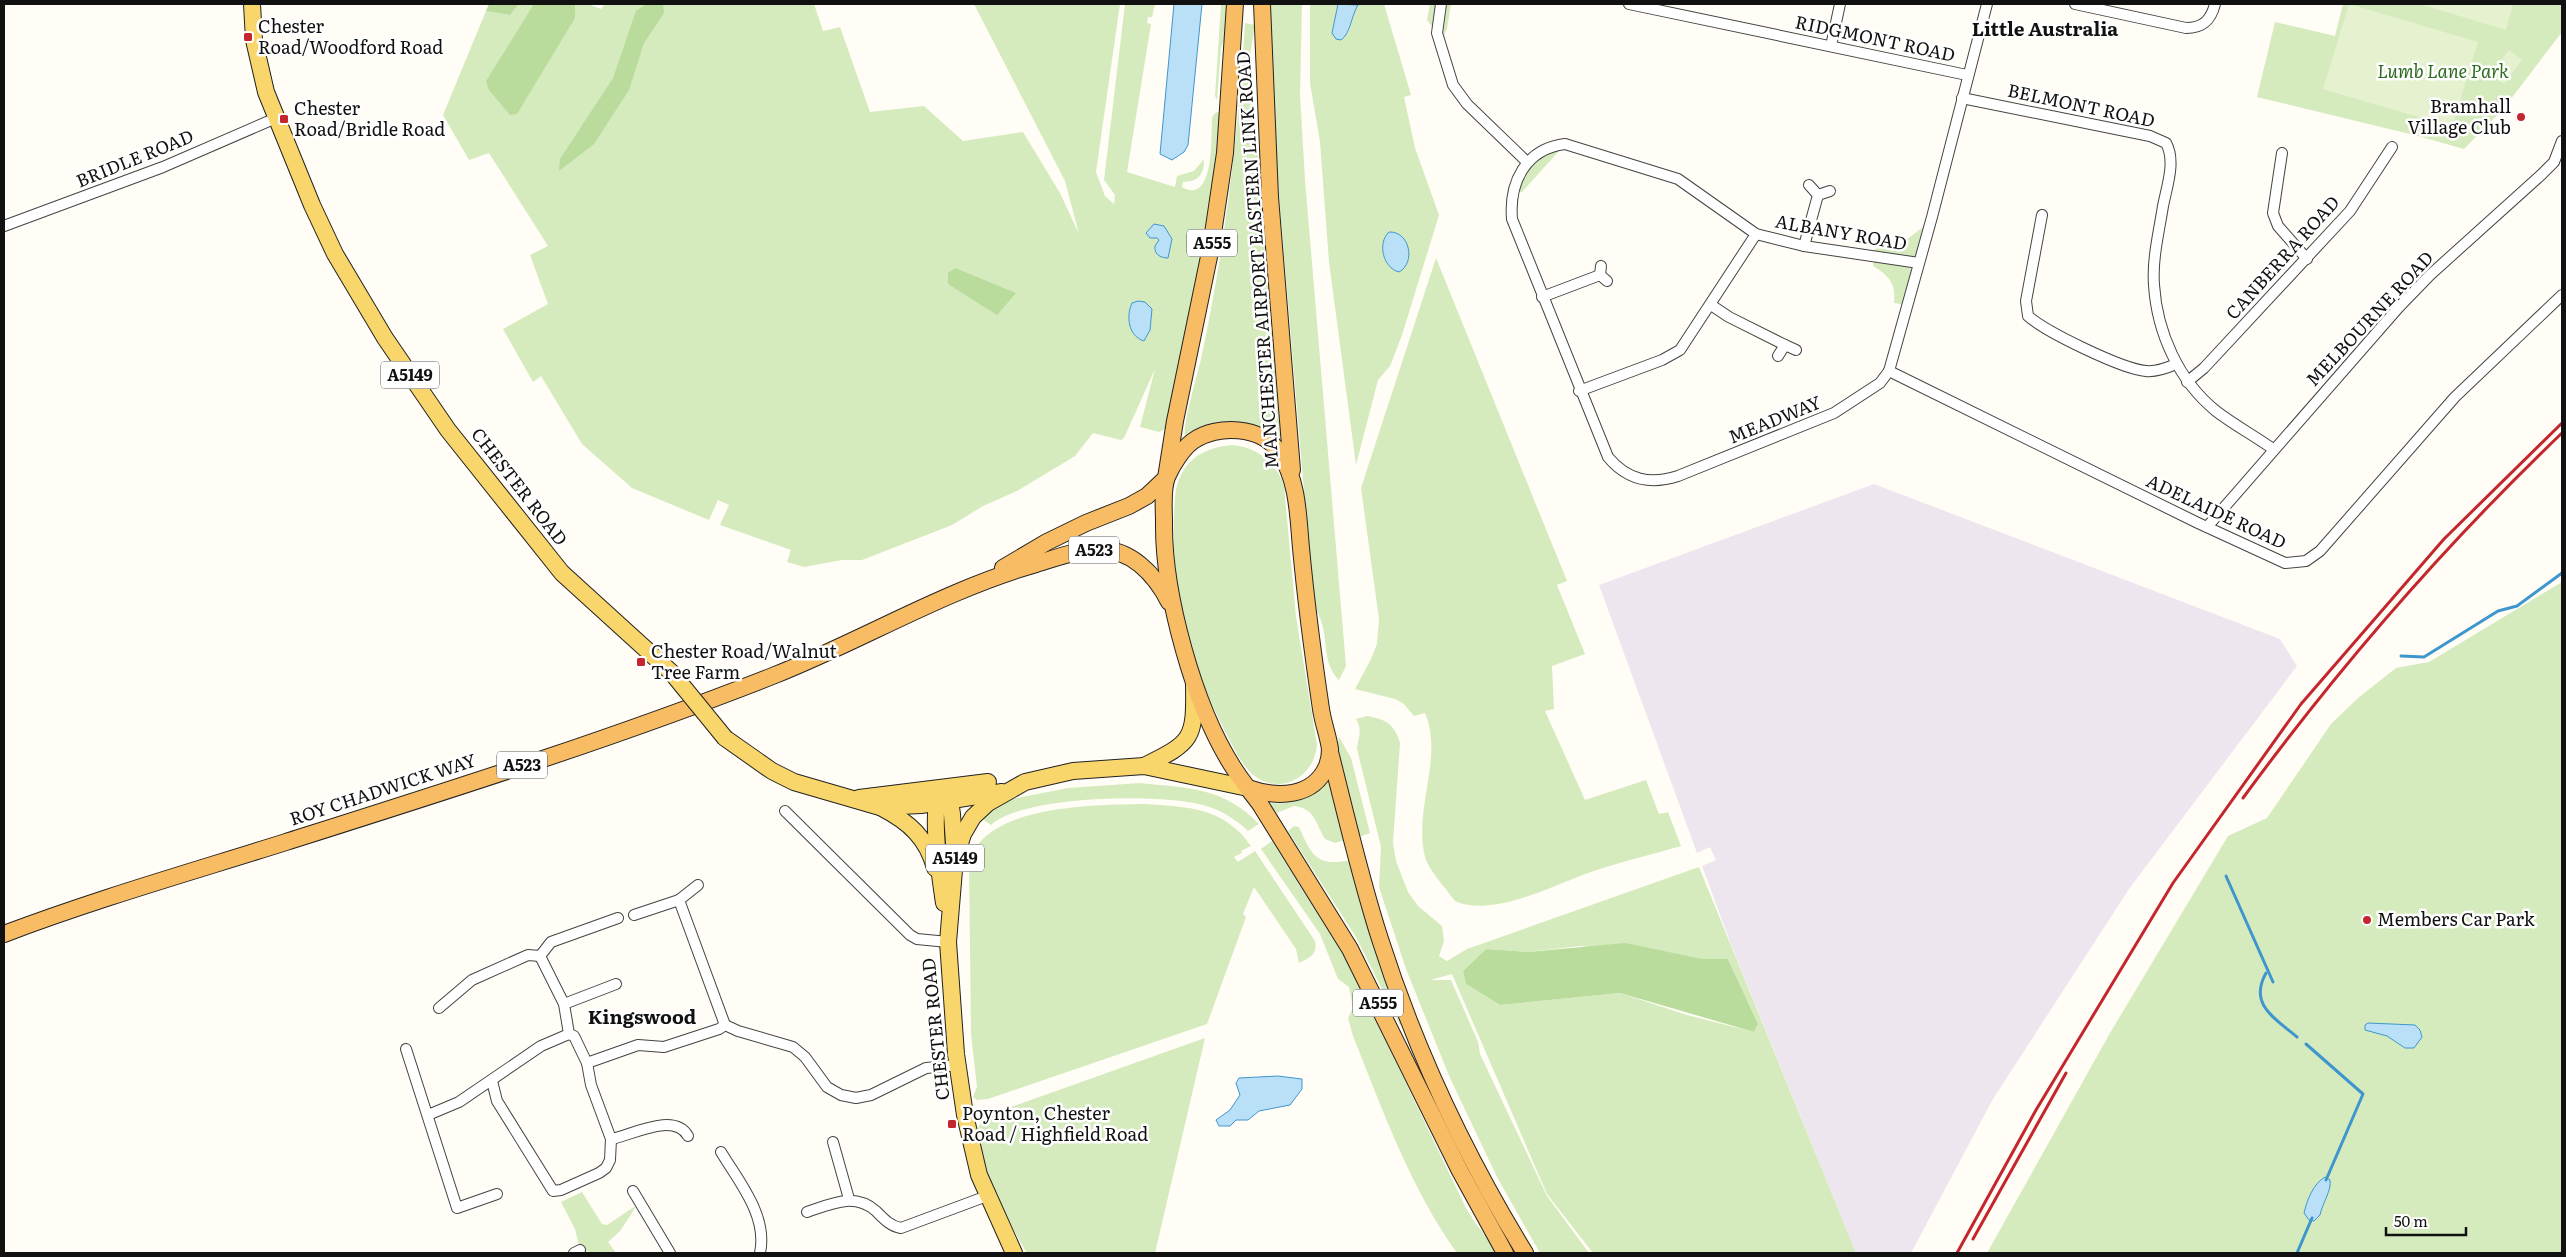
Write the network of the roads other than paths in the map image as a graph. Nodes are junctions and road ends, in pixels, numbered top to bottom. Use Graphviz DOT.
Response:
graph roads {
  1 [pos="1235,4"];
  2 [pos="1262,4"];
  3 [pos="1441,4"];
  4 [pos="1629,4"];
  5 [pos="1840,4"];
  6 [pos="1987,4"];
  7 [pos="2075,4"];
  8 [pos="2215,4"];
  9 [pos="253,7"];
  10 [pos="2104,7"];
  11 [pos="1831,46"];
  12 [pos="1967,75"];
  13 [pos="1962,98"];
  14 [pos="276,118"];
  15 [pos="2562,142"];
  16 [pos="2392,147"];
  17 [pos="2282,153"];
  18 [pos="1527,162"];
  19 [pos="1809,185"];
  20 [pos="1830,191"];
  21 [pos="1818,195"];
  22 [pos="2042,215"];
  23 [pos="4,226"];
  24 [pos="1756,234"];
  25 [pos="1804,246"];
  26 [pos="2307,259"];
  27 [pos="1919,263"];
  28 [pos="1603,274"];
  29 [pos="2562,295"];
  30 [pos="1542,297"];
  31 [pos="1711,305"];
  32 [pos="1785,345"];
  33 [pos="1796,350"];
  34 [pos="1778,356"];
  35 [pos="2176,364"];
  36 [pos="1889,371"];
  37 [pos="2187,382"];
  38 [pos="1580,391"];
  39 [pos="1173,439"];
  40 [pos="2273,448"];
  41 [pos="1166,478"];
  42 [pos="1294,484"];
  43 [pos="1086,523"];
  44 [pos="2206,527"];
  45 [pos="991,577"];
  46 [pos="1173,610"];
  47 [pos="1194,679"];
  48 [pos="1330,752"];
  49 [pos="1144,766"];
  50 [pos="1025,782"];
  51 [pos="1248,788"];
  52 [pos="1010,792"];
  53 [pos="942,798"];
  54 [pos="852,799"];
  55 [pos="880,807"];
  56 [pos="786,811"];
  57 [pos="955,858"];
  58 [pos="698,886"];
  59 [pos="943,896"];
  60 [pos="678,900"];
  61 [pos="634,915"];
  62 [pos="618,918"];
  63 [pos="4,934"];
  64 [pos="948,936"];
  65 [pos="540,956"];
  66 [pos="616,984"];
  67 [pos="564,1004"];
  68 [pos="439,1008"];
  69 [pos="725,1025"];
  70 [pos="569,1034"];
  71 [pos="406,1049"];
  72 [pos="587,1064"];
  73 [pos="958,1065"];
  74 [pos="492,1081"];
  75 [pos="428,1115"];
  76 [pos="688,1136"];
  77 [pos="611,1140"];
  78 [pos="833,1142"];
  79 [pos="721,1152"];
  80 [pos="633,1191"];
  81 [pos="497,1194"];
  82 [pos="987,1196"];
  83 [pos="849,1199"];
  84 [pos="807,1212"];
  85 [pos="670,1253"];
  86 [pos="760,1253"];
  87 [pos="1014,1253"];
  88 [pos="1505,1253"];
  89 [pos="1525,1253"];
  1 -- 39 [label="highway, MANCHESTER AIRPORT EASTERN LINK ROAD / A555"];
  2 -- 42 [label="highway, MANCHESTER AIRPORT EASTERN LINK ROAD / A555"];
  3 -- 18 [label="street"];
  4 -- 11 [label="street, RIDGMONT ROAD"];
  5 -- 11 [label="street"];
  6 -- 12 [label="street, MEADWAY"];
  7 -- 10 [label="street"];
  8 -- 10 [label="street"];
  9 -- 14 [label="main road, CHESTER ROAD / A5149"];
  11 -- 12 [label="street, RIDGMONT ROAD"];
  12 -- 13 [label="street, MEADWAY"];
  13 -- 27 [label="street, MEADWAY"];
  13 -- 35 [label="street, BELMONT ROAD"];
  14 -- 23 [label="street, BRIDLE ROAD"];
  14 -- 54 [label="main road, CHESTER ROAD / A5149, bridge"];
  15 -- 40 [label="street, MELBOURNE ROAD"];
  16 -- 26 [label="street, CANBERRA ROAD"];
  17 -- 26 [label="street"];
  18 -- 24 [label="street, ALBANY ROAD"];
  18 -- 30 [label="street, MEADWAY"];
  19 -- 21 [label="street"];
  20 -- 21 [label="street"];
  21 -- 25 [label="street"];
  22 -- 35 [label="street"];
  24 -- 25 [label="street, ALBANY ROAD"];
  24 -- 31 [label="street"];
  25 -- 27 [label="street, ALBANY ROAD"];
  26 -- 37 [label="street, CANBERRA ROAD"];
  27 -- 36 [label="street, MEADWAY"];
  28 -- 30 [label="street"];
  29 -- 44 [label="street, ADELAIDE ROAD"];
  30 -- 38 [label="street, MEADWAY"];
  31 -- 32 [label="street"];
  31 -- 38 [label="street"];
  32 -- 33 [label="street"];
  32 -- 34 [label="street"];
  35 -- 37 [label="street, BELMONT ROAD"];
  36 -- 38 [label="street, MEADWAY"];
  36 -- 44 [label="street, ADELAIDE ROAD"];
  37 -- 40 [label="street, BELMONT ROAD"];
  39 -- 41 [label="highway, MANCHESTER AIRPORT EASTERN LINK ROAD / A555"];
  39 -- 43 [label="highway, ROY CHADWICK WAY / A523"];
  40 -- 44 [label="street, MELBOURNE ROAD"];
  41 -- 42 [label="highway, A555"];
  41 -- 43 [label="highway, ROY CHADWICK WAY / A523"];
  41 -- 46 [label="highway, A555"];
  42 -- 48 [label="highway, A555"];
  43 -- 45 [label="highway, ROY CHADWICK WAY / A523"];
  45 -- 46 [label="highway, ROY CHADWICK WAY / A523"];
  45 -- 63 [label="highway, ROY CHADWICK WAY / A523"];
  46 -- 47 [label="highway, A555"];
  47 -- 49 [label="main road"];
  47 -- 51 [label="highway, A555"];
  48 -- 51 [label="highway"];
  48 -- 89 [label="highway, A555"];
  49 -- 50 [label="main road"];
  49 -- 51 [label="main road"];
  50 -- 52 [label="main road"];
  50 -- 53 [label="main road"];
  51 -- 88 [label="highway, A555"];
  52 -- 53 [label="main road, CHESTER ROAD / A5149"];
  52 -- 57 [label="main road"];
  53 -- 54 [label="main road"];
  53 -- 55 [label="main road, CHESTER ROAD / A5149"];
  53 -- 57 [label="main road, CHESTER ROAD / A5149"];
  53 -- 59 [label="main road, CHESTER ROAD / A5149"];
  54 -- 55 [label="main road, CHESTER ROAD / A5149"];
  55 -- 59 [label="main road"];
  56 -- 64 [label="street, CHESTER ROAD"];
  57 -- 64 [label="main road, CHESTER ROAD / A5149"];
  58 -- 60 [label="street"];
  59 -- 64 [label="main road, CHESTER ROAD / A5149"];
  60 -- 61 [label="street"];
  60 -- 69 [label="street"];
  62 -- 65 [label="street"];
  64 -- 73 [label="main road, CHESTER ROAD / A5149"];
  65 -- 67 [label="street"];
  65 -- 68 [label="street"];
  66 -- 67 [label="street"];
  67 -- 70 [label="street"];
  69 -- 72 [label="street"];
  69 -- 73 [label="street"];
  70 -- 72 [label="street"];
  70 -- 74 [label="street"];
  71 -- 75 [label="street"];
  72 -- 77 [label="street"];
  73 -- 82 [label="main road, CHESTER ROAD / A5149"];
  74 -- 75 [label="street"];
  74 -- 77 [label="street"];
  75 -- 81 [label="street"];
  76 -- 77 [label="street"];
  78 -- 83 [label="street"];
  79 -- 86 [label="street"];
  80 -- 85 [label="street"];
  82 -- 83 [label="street"];
  82 -- 87 [label="main road, CHESTER ROAD / A5149"];
  83 -- 84 [label="street"];
}
